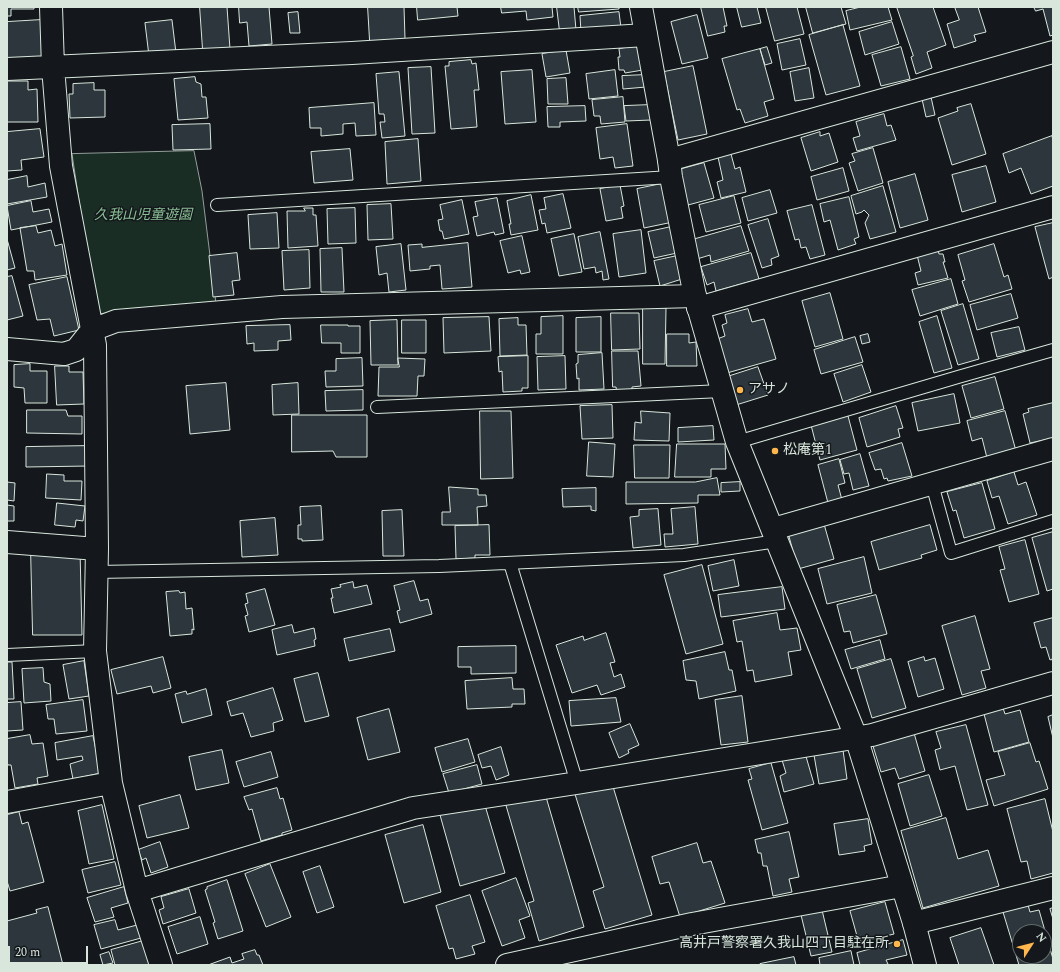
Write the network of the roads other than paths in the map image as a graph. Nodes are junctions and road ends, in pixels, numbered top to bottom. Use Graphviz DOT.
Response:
graph roads {
  1 [pos="51,7"];
  2 [pos="641,7"];
  3 [pos="646,35"];
  4 [pos="1053,52"];
  5 [pos="53,68"];
  6 [pos="7,69"];
  7 [pos="670,168"];
  8 [pos="217,204"];
  9 [pos="1053,207"];
  10 [pos="697,302"];
  11 [pos="92,330"];
  12 [pos="7,349"];
  13 [pos="1053,350"];
  14 [pos="722,391"];
  15 [pos="377,407"];
  16 [pos="737,442"];
  17 [pos="1053,449"];
  18 [pos="932,484"];
  19 [pos="1053,521"];
  20 [pos="775,535"];
  21 [pos="7,542"];
  22 [pos="97,549"];
  23 [pos="510,563"];
  24 [pos="96,572"];
  25 [pos="95,651"];
  26 [pos="7,655"];
  27 [pos="1053,683"];
  28 [pos="856,737"];
  29 [pos="111,783"];
  30 [pos="577,783"];
  31 [pos="7,802"];
  32 [pos="902,886"];
  33 [pos="1053,888"];
  34 [pos="137,891"];
  35 [pos="914,923"];
  36 [pos="161,965"];
  37 [pos="507,965"];
  38 [pos="925,965"];
  1 -- 5 [label="street"];
  2 -- 3 [label="street"];
  3 -- 5 [label="street"];
  3 -- 7 [label="street"];
  4 -- 7 [label="street"];
  5 -- 6 [label="street"];
  5 -- 11 [label="street"];
  7 -- 8 [label="lane"];
  7 -- 10 [label="street"];
  9 -- 10 [label="street"];
  10 -- 11 [label="street"];
  10 -- 14 [label="street"];
  11 -- 12 [label="street"];
  11 -- 22 [label="street"];
  13 -- 16 [label="lane"];
  14 -- 15 [label="lane"];
  14 -- 16 [label="street"];
  16 -- 20 [label="street"];
  17 -- 18 [label="street"];
  18 -- 19 [label="lane"];
  18 -- 20 [label="street"];
  20 -- 23 [label="lane"];
  20 -- 28 [label="street"];
  21 -- 22 [label="street"];
  22 -- 24 [label="street"];
  23 -- 24 [label="lane"];
  23 -- 30 [label="lane"];
  24 -- 25 [label="street"];
  25 -- 26 [label="lane"];
  25 -- 29 [label="street"];
  27 -- 28 [label="street"];
  28 -- 30 [label="street"];
  28 -- 32 [label="street"];
  29 -- 31 [label="street"];
  29 -- 34 [label="street"];
  30 -- 34 [label="street"];
  32 -- 35 [label="street"];
  32 -- 37 [label="street"];
  33 -- 35 [label="street"];
  34 -- 36 [label="street"];
  35 -- 38 [label="street"];
}
